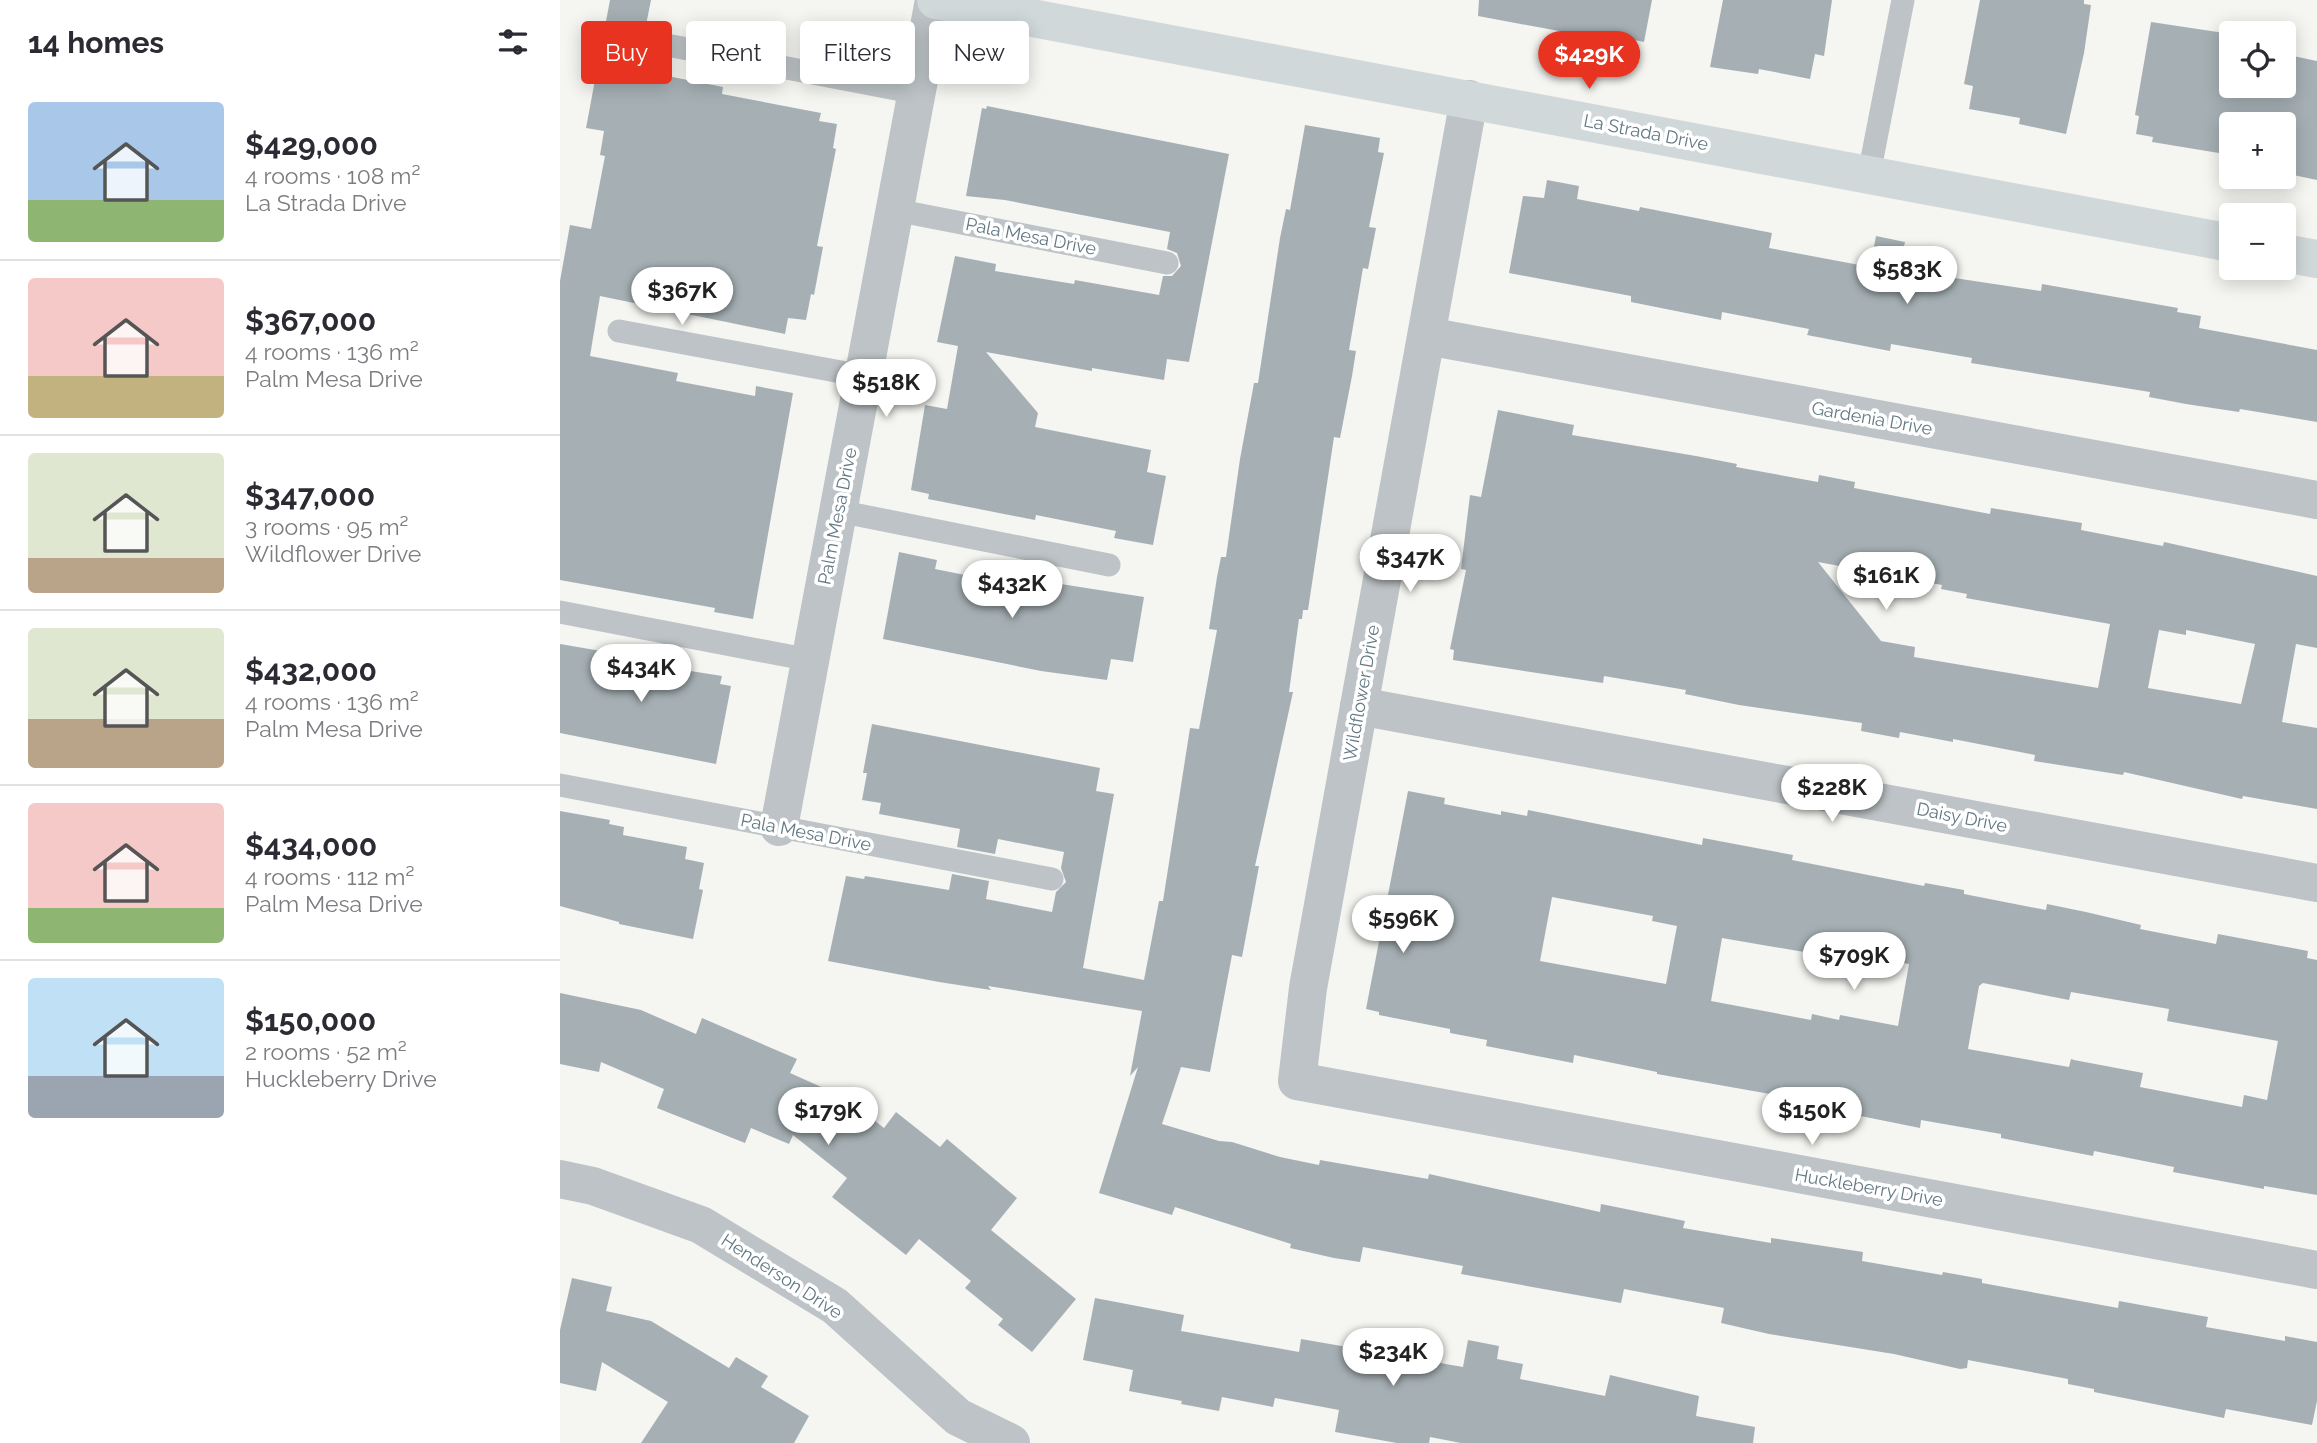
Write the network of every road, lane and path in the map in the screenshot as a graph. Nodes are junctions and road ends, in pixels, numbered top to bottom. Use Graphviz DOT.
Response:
graph roads {
  1 [pos="935,0"];
  2 [pos="1903,0"];
  3 [pos="672,46"];
  4 [pos="917,93"];
  5 [pos="1469,99"];
  6 [pos="1869,174"];
  7 [pos="895,210"];
  8 [pos="2219,241"];
  9 [pos="2296,255"];
  10 [pos="2317,259"];
  11 [pos="1167,263"];
  12 [pos="619,331"];
  13 [pos="1427,336"];
  14 [pos="863,376"];
  15 [pos="2317,500"];
  16 [pos="838,511"];
  17 [pos="1109,565"];
  18 [pos="560,612"];
  19 [pos="810,660"];
  20 [pos="1359,706"];
  21 [pos="560,785"];
  22 [pos="779,827"];
  23 [pos="1052,879"];
  24 [pos="2317,883"];
  25 [pos="1297,1082"];
  26 [pos="560,1179"];
  27 [pos="2317,1270"];
  28 [pos="950,1430"];
  29 [pos="1011,1443"];
  1 -- 4 [label="street, Palm Mesa Drive"];
  1 -- 5 [label="street, La Strada Drive"];
  2 -- 6 [label="lane"];
  3 -- 4 [label="lane"];
  4 -- 7 [label="street, Palm Mesa Drive"];
  5 -- 6 [label="street, La Strada Drive"];
  5 -- 13 [label="street, Wildflower Drive"];
  6 -- 8 [label="street, La Strada Drive"];
  7 -- 11 [label="lane, Pala Mesa Drive"];
  7 -- 14 [label="street, Palm Mesa Drive"];
  9 -- 10 [label="street"];
  12 -- 14 [label="lane"];
  13 -- 15 [label="street, Gardenia Drive"];
  13 -- 20 [label="street, Wildflower Drive"];
  14 -- 16 [label="street, Palm Mesa Drive"];
  16 -- 17 [label="lane"];
  16 -- 19 [label="street, Palm Mesa Drive"];
  18 -- 19 [label="lane"];
  19 -- 22 [label="street, Palm Mesa Drive"];
  20 -- 24 [label="street, Daisy Drive"];
  20 -- 25 [label="street, Wildflower Drive"];
  21 -- 22 [label="lane, Pala Mesa Drive"];
  22 -- 23 [label="lane, Pala Mesa Drive"];
  25 -- 27 [label="street, Huckleberry Drive"];
  26 -- 28 [label="street, Henderson Drive"];
  28 -- 29 [label="street, Henderson Drive"];
}
